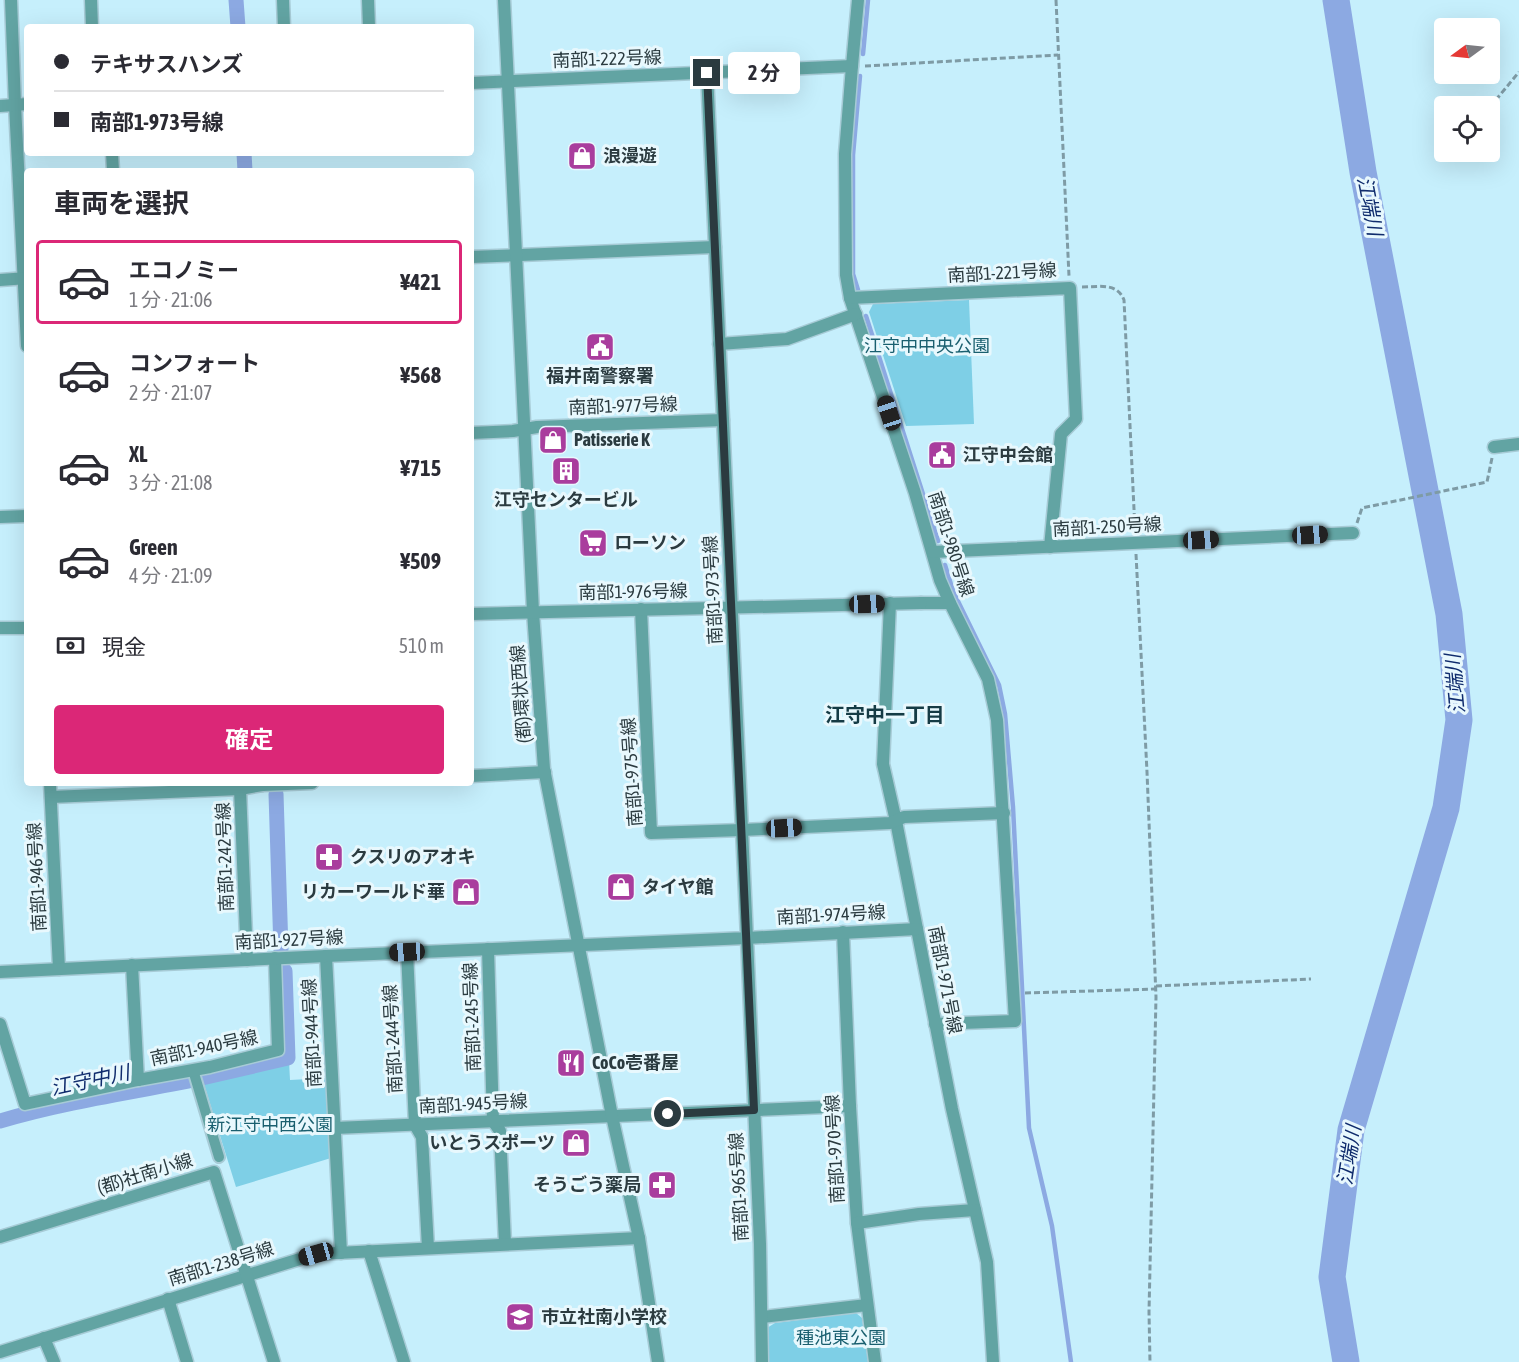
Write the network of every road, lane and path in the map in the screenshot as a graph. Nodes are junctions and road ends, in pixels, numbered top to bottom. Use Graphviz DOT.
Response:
graph roads {
  1 [pos="11,0"];
  2 [pos="91,0"];
  3 [pos="283,0"];
  4 [pos="368,0"];
  5 [pos="504,0"];
  6 [pos="858,0"];
  7 [pos="1056,0"];
  8 [pos="92,24"];
  9 [pos="284,24"];
  10 [pos="369,24"];
  11 [pos="1058,56"];
  12 [pos="852,66"];
  13 [pos="1519,72"];
  14 [pos="707,73"];
  15 [pos="508,81"];
  16 [pos="474,83"];
  17 [pos="1499,96"];
  18 [pos="21,105"];
  19 [pos="0,106"];
  20 [pos="24,235"];
  21 [pos="715,247"];
  22 [pos="516,255"];
  23 [pos="474,257"];
  24 [pos="24,278"];
  25 [pos="0,280"];
  26 [pos="1070,288"];
  27 [pos="850,298"];
  28 [pos="856,314"];
  29 [pos="720,344"];
  30 [pos="723,420"];
  31 [pos="525,429"];
  32 [pos="474,433"];
  33 [pos="1519,444"];
  34 [pos="1494,447"];
  35 [pos="1362,508"];
  36 [pos="24,516"];
  37 [pos="0,517"];
  38 [pos="1353,532"];
  39 [pos="1136,544"];
  40 [pos="1050,547"];
  41 [pos="933,552"];
  42 [pos="890,603"];
  43 [pos="950,603"];
  44 [pos="732,608"];
  45 [pos="641,609"];
  46 [pos="533,612"];
  47 [pos="474,615"];
  48 [pos="0,628"];
  49 [pos="24,628"];
  50 [pos="545,772"];
  51 [pos="474,776"];
  52 [pos="50,786"];
  53 [pos="253,786"];
  54 [pos="156,787"];
  55 [pos="240,789"];
  56 [pos="51,797"];
  57 [pos="1004,813"];
  58 [pos="896,821"];
  59 [pos="742,830"];
  60 [pos="917,929"];
  61 [pos="843,932"];
  62 [pos="747,938"];
  63 [pos="579,945"];
  64 [pos="488,949"];
  65 [pos="407,952"];
  66 [pos="326,956"];
  67 [pos="274,958"];
  68 [pos="247,960"];
  69 [pos="132,965"];
  70 [pos="59,969"];
  71 [pos="0,972"];
  72 [pos="1311,979"];
  73 [pos="1156,988"];
  74 [pos="1030,993"];
  75 [pos="0,1024"];
  76 [pos="935,1024"];
  77 [pos="193,1070"];
  78 [pos="138,1080"];
  79 [pos="850,1106"];
  80 [pos="754,1110"];
  81 [pos="612,1116"];
  82 [pos="493,1121"];
  83 [pos="415,1125"];
  84 [pos="335,1128"];
  85 [pos="219,1157"];
  86 [pos="975,1210"];
  87 [pos="857,1223"];
  88 [pos="0,1237"];
  89 [pos="639,1238"];
  90 [pos="505,1244"];
  91 [pos="428,1248"];
  92 [pos="369,1251"];
  93 [pos="341,1253"];
  94 [pos="247,1275"];
  95 [pos="168,1299"];
  96 [pos="867,1305"];
  97 [pos="762,1317"];
  98 [pos="44,1338"];
  99 [pos="0,1352"];
  100 [pos="54,1362"];
  101 [pos="188,1362"];
  102 [pos="274,1362"];
  103 [pos="404,1362"];
  104 [pos="658,1362"];
  105 [pos="762,1362"];
  106 [pos="875,1362"];
  107 [pos="993,1362"];
  108 [pos="1150,1362"];
  1 -- 18 [label="street"];
  2 -- 8 [label="street"];
  3 -- 9 [label="street"];
  4 -- 10 [label="street"];
  5 -- 15 [label="street, (都)環状西線"];
  6 -- 12 [label="street, 南部1-980号線"];
  7 -- 11 [label="path"];
  11 -- 12 [label="path"];
  11 -- 26 [label="path"];
  12 -- 14 [label="street, 南部1-222号線"];
  12 -- 27 [label="street, 南部1-980号線"];
  13 -- 17 [label="path"];
  14 -- 15 [label="street, 南部1-222号線"];
  14 -- 21 [label="street, 南部1-973号線"];
  15 -- 16 [label="street, 南部1-222号線"];
  15 -- 22 [label="street, (都)環状西線"];
  18 -- 19 [label="street"];
  18 -- 20 [label="street"];
  21 -- 22 [label="street"];
  21 -- 29 [label="street, 南部1-973号線"];
  22 -- 23 [label="street"];
  22 -- 31 [label="street, (都)環状西線"];
  24 -- 25 [label="street"];
  26 -- 27 [label="street, 南部1-221号線"];
  26 -- 39 [label="path"];
  26 -- 40 [label="street, 南部1-221号線"];
  27 -- 28 [label="street, 南部1-980号線"];
  28 -- 29 [label="street"];
  28 -- 41 [label="street, 南部1-980号線"];
  29 -- 30 [label="street, 南部1-973号線"];
  30 -- 31 [label="street, 南部1-977号線"];
  30 -- 44 [label="street, 南部1-973号線"];
  31 -- 32 [label="street, 南部1-977号線"];
  31 -- 46 [label="street, (都)環状西線"];
  33 -- 34 [label="street"];
  34 -- 35 [label="path"];
  36 -- 37 [label="street"];
  38 -- 39 [label="street, 南部1-250号線"];
  39 -- 40 [label="street, 南部1-250号線"];
  39 -- 73 [label="path"];
  40 -- 41 [label="street, 南部1-250号線"];
  41 -- 43 [label="street, 南部1-980号線"];
  42 -- 43 [label="street, 南部1-976号線"];
  42 -- 44 [label="street, 南部1-976号線"];
  42 -- 58 [label="street, 南部1-971号線"];
  43 -- 57 [label="street, 南部1-980号線"];
  44 -- 45 [label="street, 南部1-976号線"];
  44 -- 59 [label="street, 南部1-973号線"];
  45 -- 46 [label="street, 南部1-976号線"];
  45 -- 59 [label="street, 南部1-975号線"];
  46 -- 47 [label="street, 南部1-976号線"];
  46 -- 50 [label="street, (都)環状西線"];
  48 -- 49 [label="street"];
  50 -- 51 [label="street"];
  50 -- 63 [label="street, (都)環状西線"];
  52 -- 56 [label="street, 南部1-946号線"];
  53 -- 55 [label="street"];
  54 -- 55 [label="street"];
  54 -- 56 [label="street"];
  55 -- 68 [label="street, 南部1-242号線"];
  56 -- 70 [label="street, 南部1-946号線"];
  57 -- 58 [label="street, 南部1-975号線"];
  57 -- 76 [label="street, 南部1-980号線"];
  58 -- 59 [label="street, 南部1-975号線"];
  58 -- 60 [label="street, 南部1-971号線"];
  59 -- 62 [label="street, 南部1-973号線"];
  60 -- 61 [label="street, 南部1-974号線"];
  60 -- 76 [label="street, 南部1-971号線"];
  61 -- 62 [label="street, 南部1-974号線"];
  61 -- 79 [label="street, 南部1-970号線"];
  62 -- 63 [label="street"];
  62 -- 80 [label="street, 南部1-965号線"];
  63 -- 64 [label="street, 南部1-927号線"];
  63 -- 81 [label="street, (都)環状西線"];
  64 -- 65 [label="street, 南部1-927号線"];
  64 -- 82 [label="street, 南部1-245号線"];
  65 -- 66 [label="street, 南部1-927号線"];
  65 -- 83 [label="street, 南部1-244号線"];
  66 -- 67 [label="street, 南部1-927号線"];
  66 -- 84 [label="street, 南部1-944号線"];
  67 -- 68 [label="street, 南部1-927号線"];
  67 -- 77 [label="street, 南部1-940号線"];
  68 -- 69 [label="street, 南部1-927号線"];
  69 -- 70 [label="street, 南部1-927号線"];
  69 -- 78 [label="street"];
  70 -- 71 [label="street, 南部1-927号線"];
  72 -- 73 [label="path"];
  73 -- 74 [label="path"];
  73 -- 108 [label="path"];
  75 -- 78 [label="street, 南部1-940号線"];
  76 -- 86 [label="street, 南部1-971号線"];
  77 -- 78 [label="street, 南部1-940号線"];
  77 -- 85 [label="street"];
  79 -- 80 [label="street, 南部1-945号線"];
  79 -- 87 [label="street, 南部1-970号線"];
  80 -- 81 [label="street, 南部1-945号線"];
  80 -- 97 [label="street, 南部1-965号線"];
  81 -- 82 [label="street, 南部1-945号線"];
  81 -- 89 [label="street, (都)環状西線"];
  82 -- 83 [label="street, 南部1-945号線"];
  82 -- 90 [label="street, 南部1-245号線"];
  83 -- 84 [label="street, 南部1-945号線"];
  83 -- 91 [label="street, 南部1-244号線"];
  84 -- 93 [label="street, 南部1-944号線"];
  86 -- 87 [label="street"];
  86 -- 107 [label="street, 南部1-971号線"];
  87 -- 96 [label="street, 南部1-970号線"];
  88 -- 94 [label="street, (都)社南小線"];
  89 -- 90 [label="street, 南部1-238号線"];
  89 -- 104 [label="street, (都)環状西線"];
  90 -- 91 [label="street, 南部1-238号線"];
  91 -- 92 [label="street, 南部1-238号線"];
  92 -- 93 [label="street, 南部1-238号線"];
  92 -- 103 [label="street"];
  93 -- 94 [label="street, 南部1-238号線"];
  94 -- 95 [label="street, 南部1-238号線"];
  94 -- 102 [label="street, (都)社南小線"];
  95 -- 98 [label="street, 南部1-238号線"];
  95 -- 101 [label="street"];
  96 -- 97 [label="street"];
  96 -- 106 [label="street, 南部1-970号線"];
  97 -- 105 [label="street, 南部1-965号線"];
  98 -- 99 [label="street, 南部1-238号線"];
  98 -- 100 [label="street"];
}
